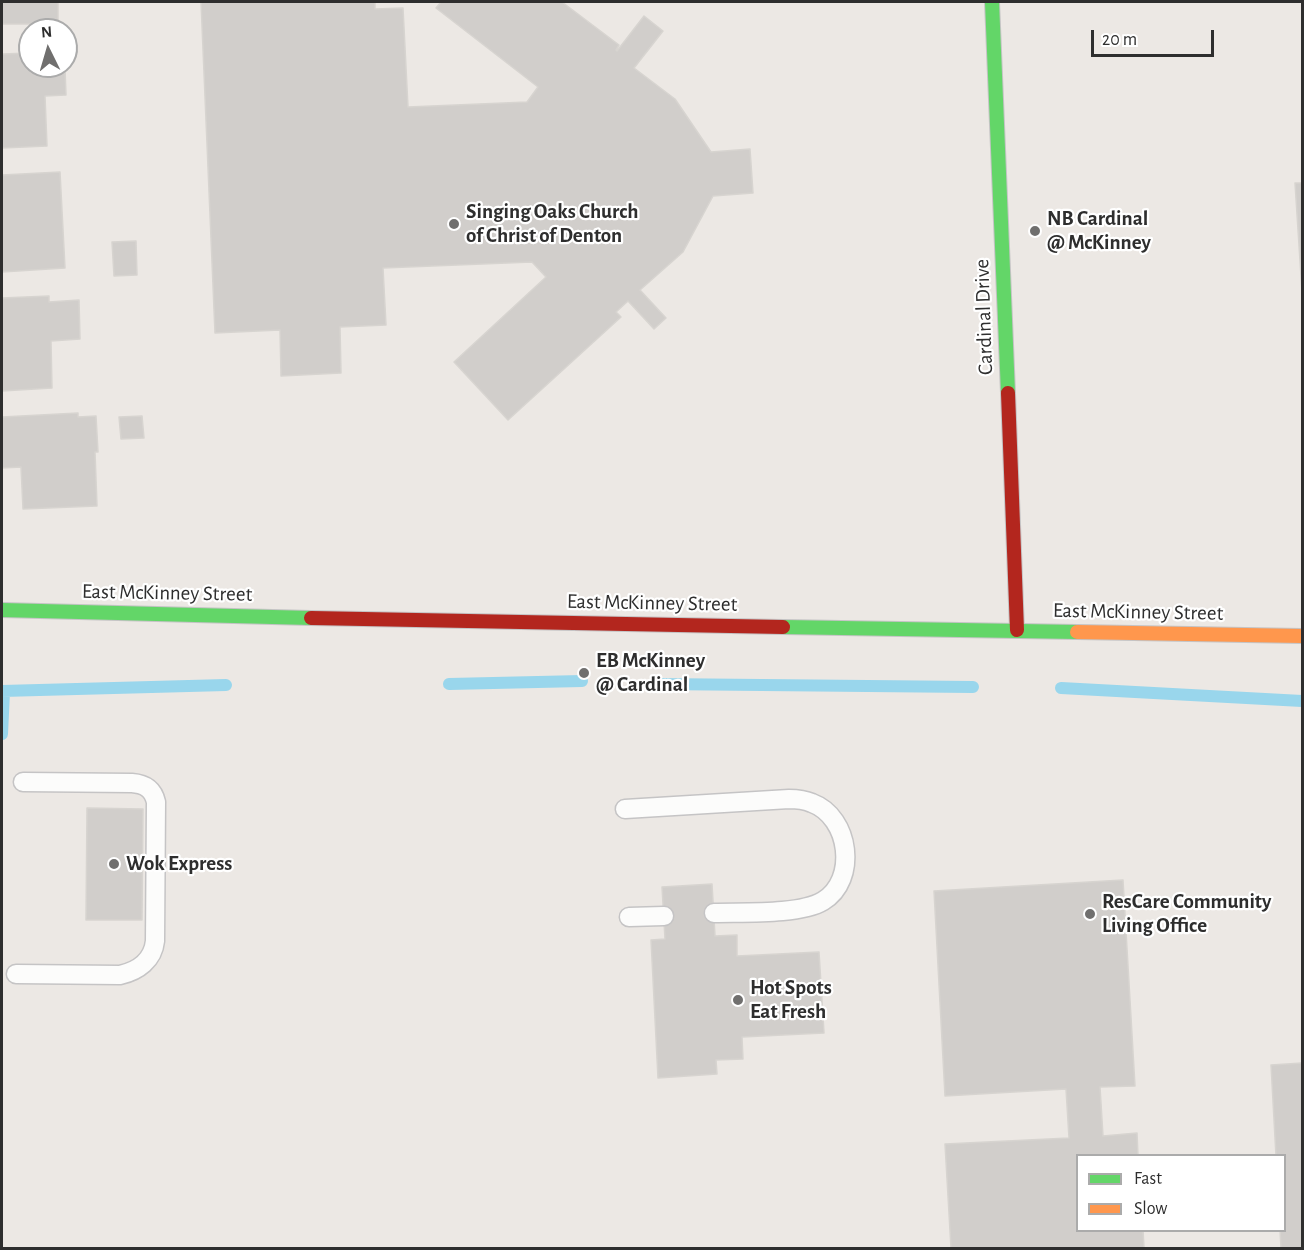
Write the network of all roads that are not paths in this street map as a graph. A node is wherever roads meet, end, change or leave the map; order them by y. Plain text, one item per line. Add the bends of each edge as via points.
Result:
1 (992, 2) edge
2 (2, 610) edge
3 (1017, 630) junction
4 (1302, 636) edge
5 (23, 782) dead end
6 (624, 809) dead end
7 (714, 913) dead end
8 (664, 916) dead end
9 (629, 917) dead end
10 (16, 974) dead end

1 - 3 main road, Cardinal Drive
2 - 3 main road, East McKinney Street
3 - 4 main road, East McKinney Street
5 - 10 lane via 139,784 153,793 155,941 150,956 129,973
6 - 7 lane via 789,799 813,803 830,816 841,834 844,852 843,875 832,895 803,909
8 - 9 lane

